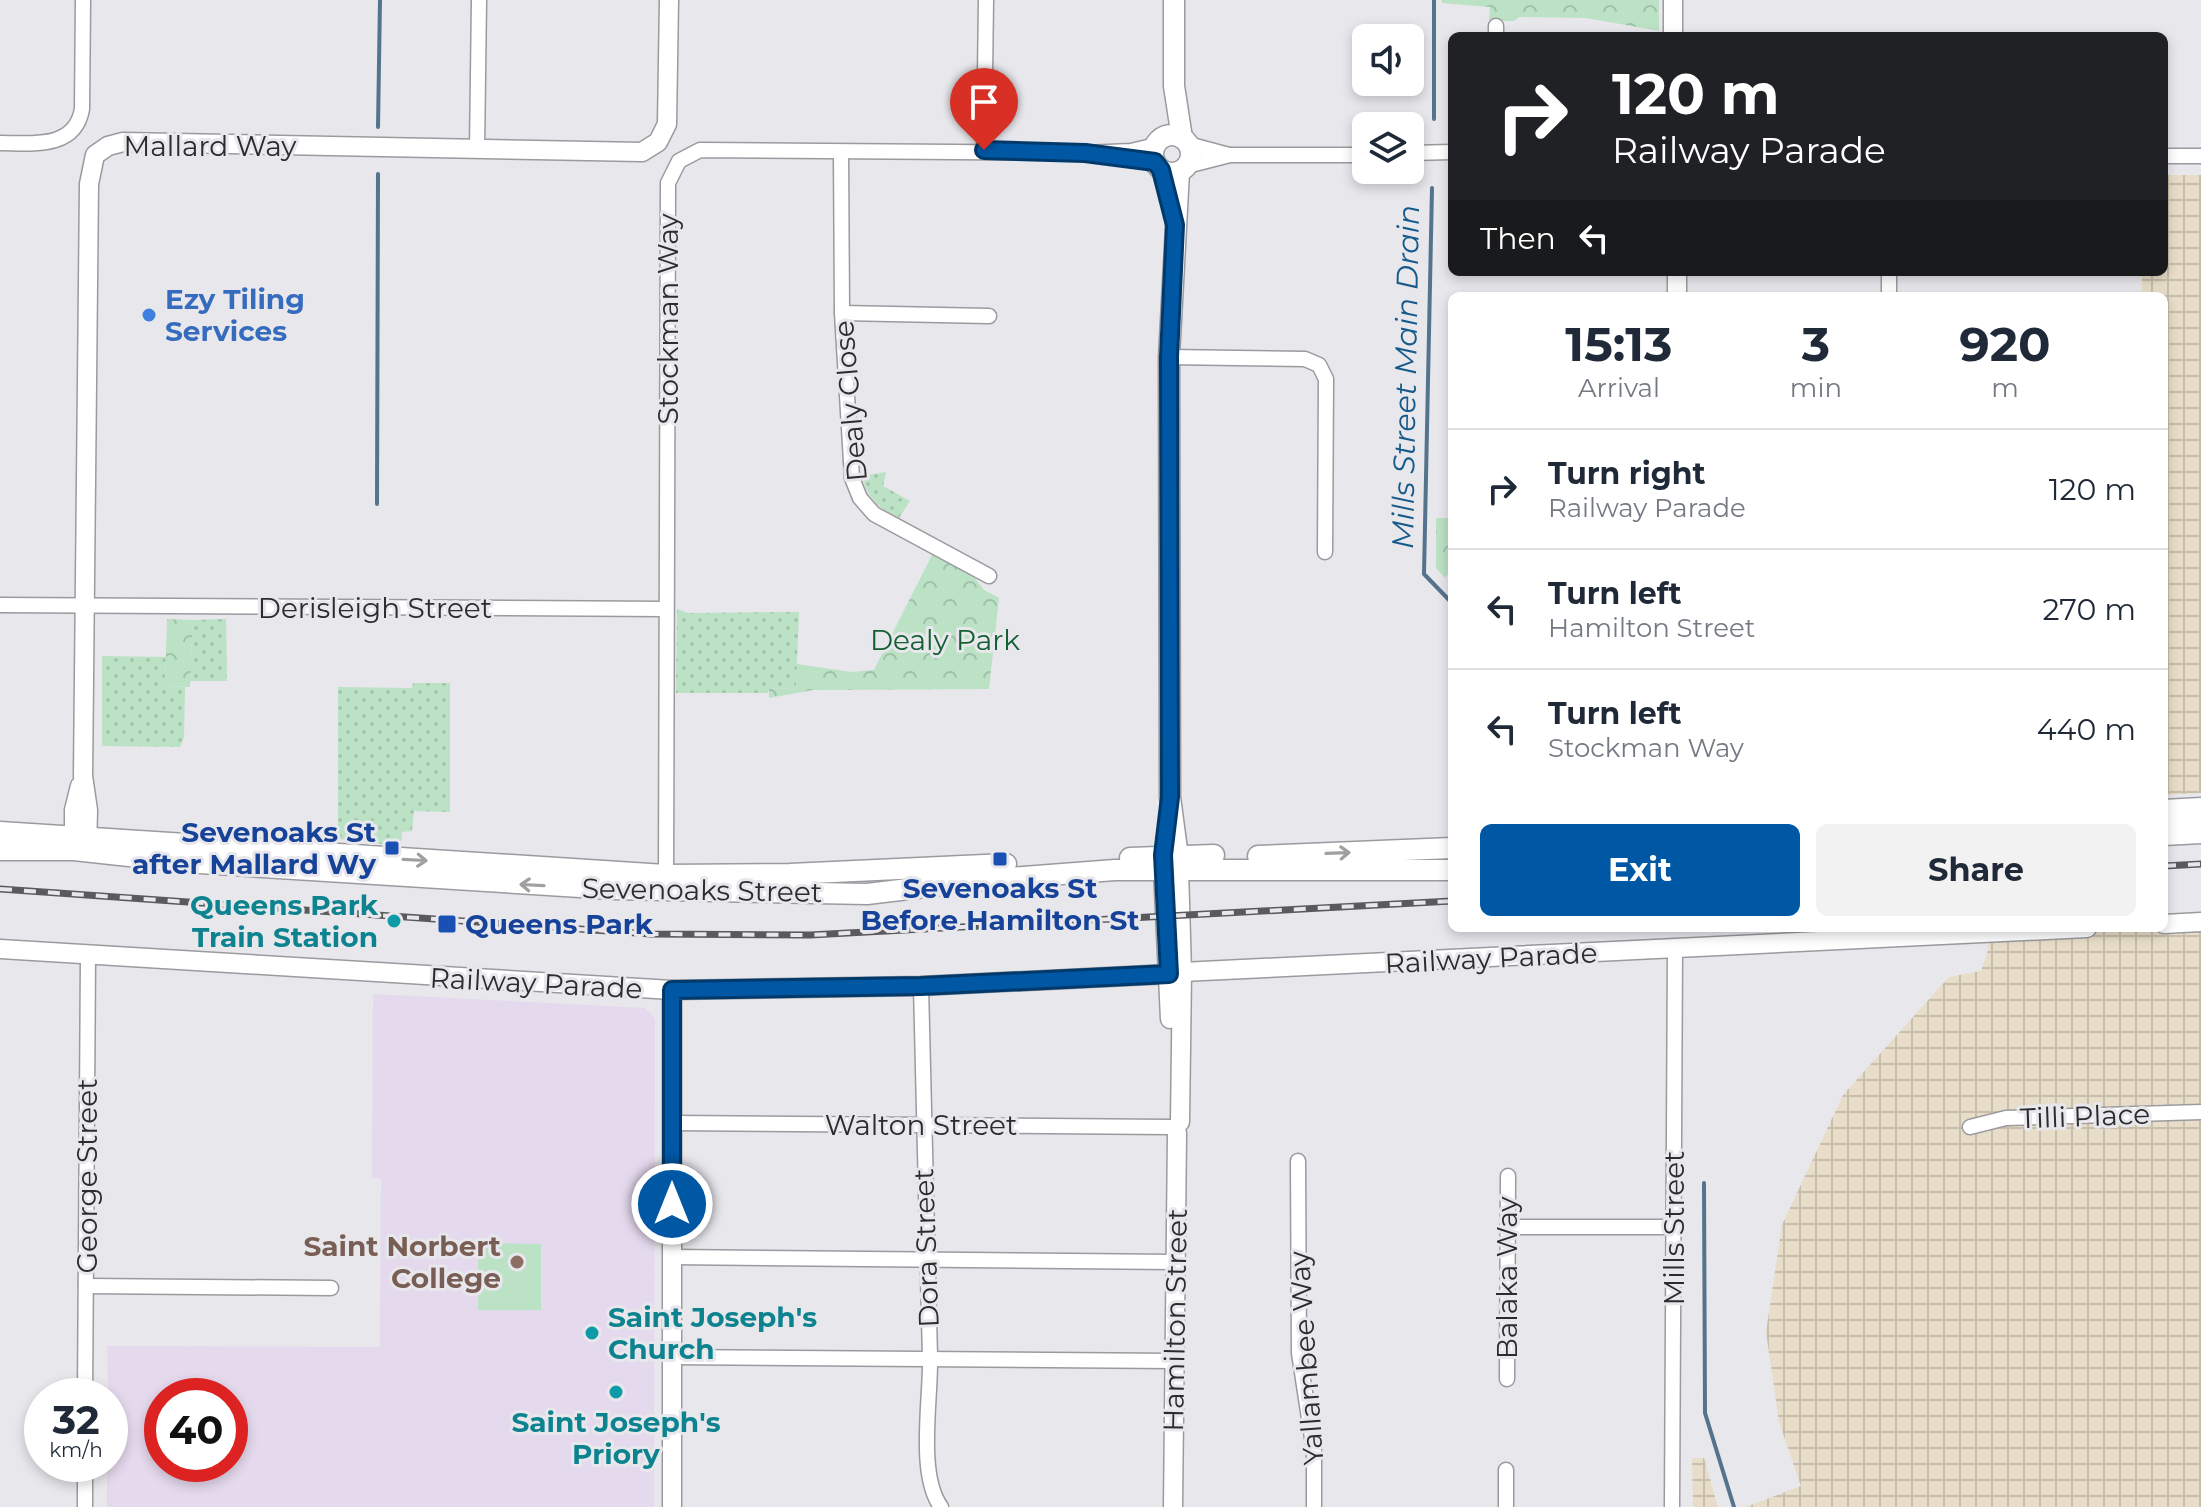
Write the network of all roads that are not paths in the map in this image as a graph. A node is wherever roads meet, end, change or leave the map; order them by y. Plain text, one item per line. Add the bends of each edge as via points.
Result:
1 (83, 0) edge
2 (479, 0) edge
3 (669, 0) edge
4 (986, 0) edge
5 (1174, 0) edge
6 (1673, 0) edge
7 (1682, 0) edge
8 (1673, 32) edge
9 (1682, 32) edge
10 (0, 143) edge
11 (477, 150) junction
12 (984, 150) junction
13 (841, 152) junction
14 (1448, 152) edge
15 (1424, 153) edge
16 (1171, 154) junction
17 (1230, 155) junction
18 (1352, 155) edge
19 (2168, 156) edge
20 (2201, 156) edge
21 (842, 313) junction
22 (989, 316) dead end
23 (1169, 357) junction
24 (1325, 552) dead end
25 (989, 576) dead end
26 (0, 605) edge
27 (85, 605) junction
28 (666, 609) junction
29 (2194, 809) edge
30 (2168, 810) edge
31 (2168, 825) edge
32 (0, 832) edge
33 (2201, 832) edge
34 (2168, 835) edge
35 (80, 843) junction
36 (1448, 848) edge
37 (0, 850) edge
38 (1171, 862) junction
39 (1448, 870) edge
40 (666, 882) junction
41 (2201, 922) edge
42 (2168, 924) edge
43 (2009, 932) edge
44 (0, 949) edge
45 (1675, 949) junction
46 (88, 956) junction
47 (1176, 973) junction
48 (921, 986) junction
49 (672, 990) junction
50 (2201, 1112) edge
51 (672, 1123) junction
52 (922, 1125) junction
53 (1175, 1126) junction
54 (1970, 1127) dead end
55 (1298, 1161) dead end
56 (1508, 1176) dead end
57 (1507, 1227) junction
58 (1674, 1227) junction
59 (672, 1257) junction
60 (925, 1258) junction
61 (1175, 1262) junction
62 (86, 1286) junction
63 (331, 1288) dead end
64 (670, 1357) junction
65 (930, 1358) junction
66 (1174, 1361) junction
67 (85, 1378) edge
68 (1507, 1379) dead end
69 (1506, 1470) dead end
70 (85, 1482) edge
71 (85, 1507) edge
72 (672, 1507) edge
73 (941, 1507) edge
74 (1173, 1507) edge
75 (1314, 1507) edge
76 (1506, 1507) edge
77 (1672, 1507) edge

1 - 10 street via 78,124 55,142
2 - 11 street
3 - 11 street, Mallard Way via 667,124 658,142 642,152
4 - 12 street
5 - 16 main road, Hamilton Street
6 - 8 street
7 - 9 street
11 - 27 street, Mallard Way via 123,142 95,155 89,184
12 - 13 street, Stockman Way
12 - 16 street, Stockman Way
13 - 21 street, Dealy Close
13 - 28 street, Stockman Way via 700,150 679,161 668,183
14 - 15 street
16 - 17 street
16 - 17 street
16 - 23 main road, Hamilton Street via 1175,225
17 - 18 street
19 - 20 street
21 - 22 street
21 - 25 street, Dealy Close via 852,478 860,498 874,514
23 - 24 street via 1305,359 1319,365 1326,379
23 - 38 main road, Hamilton Street
26 - 27 street, Derisleigh Street
27 - 28 street, Derisleigh Street
27 - 35 street, Mallard Way via 83,776 74,810
28 - 40 street, Stockman Way
29 - 30 main road
29 - 31 street
29 - 33 street via 2189,820
32 - 35 main road, Sevenoaks Street
33 - 34 main road
35 - 37 main road, Sevenoaks Street
35 - 40 main road, Sevenoaks Street via 184,862 582,888
38 -> 36 main road, Sevenoaks Street
38 - 39 main road, Sevenoaks Street via 1349,873
38 - 40 main road, Sevenoaks Street via 889,893
38 - 47 street, Hamilton Street
41 - 42 street
43 - 45 street, Railway Parade
44 - 46 street, Railway Parade
45 - 47 street, Railway Parade
45 - 58 street, Mills Street
46 - 49 street, Railway Parade
46 - 62 street, George Street
47 - 48 street, Railway Parade
47 - 53 street, Hamilton Street
48 - 49 street, Railway Parade
48 - 52 street, Dora Street
49 - 51 street
50 - 54 street, Tilli Place via 2006,1118
51 - 52 street, Walton Street
51 - 59 street
52 - 53 street, Walton Street
52 - 60 street, Dora Street
53 - 61 street, Hamilton Street
55 - 75 street, Yallambee Way via 1299,1353 1314,1451
56 - 57 street, Balaka Way
57 - 58 street
57 - 68 street, Balaka Way
58 - 77 street, Mills Street
59 - 60 street
59 - 64 street
60 - 61 street
60 - 65 street, Dora Street
61 - 66 street, Hamilton Street
62 - 63 street
62 - 67 street, George Street
64 - 65 street
64 - 72 street
65 - 66 street
65 - 73 street, Dora Street via 928,1479
66 - 74 street, Hamilton Street
69 - 76 street
70 - 71 street

